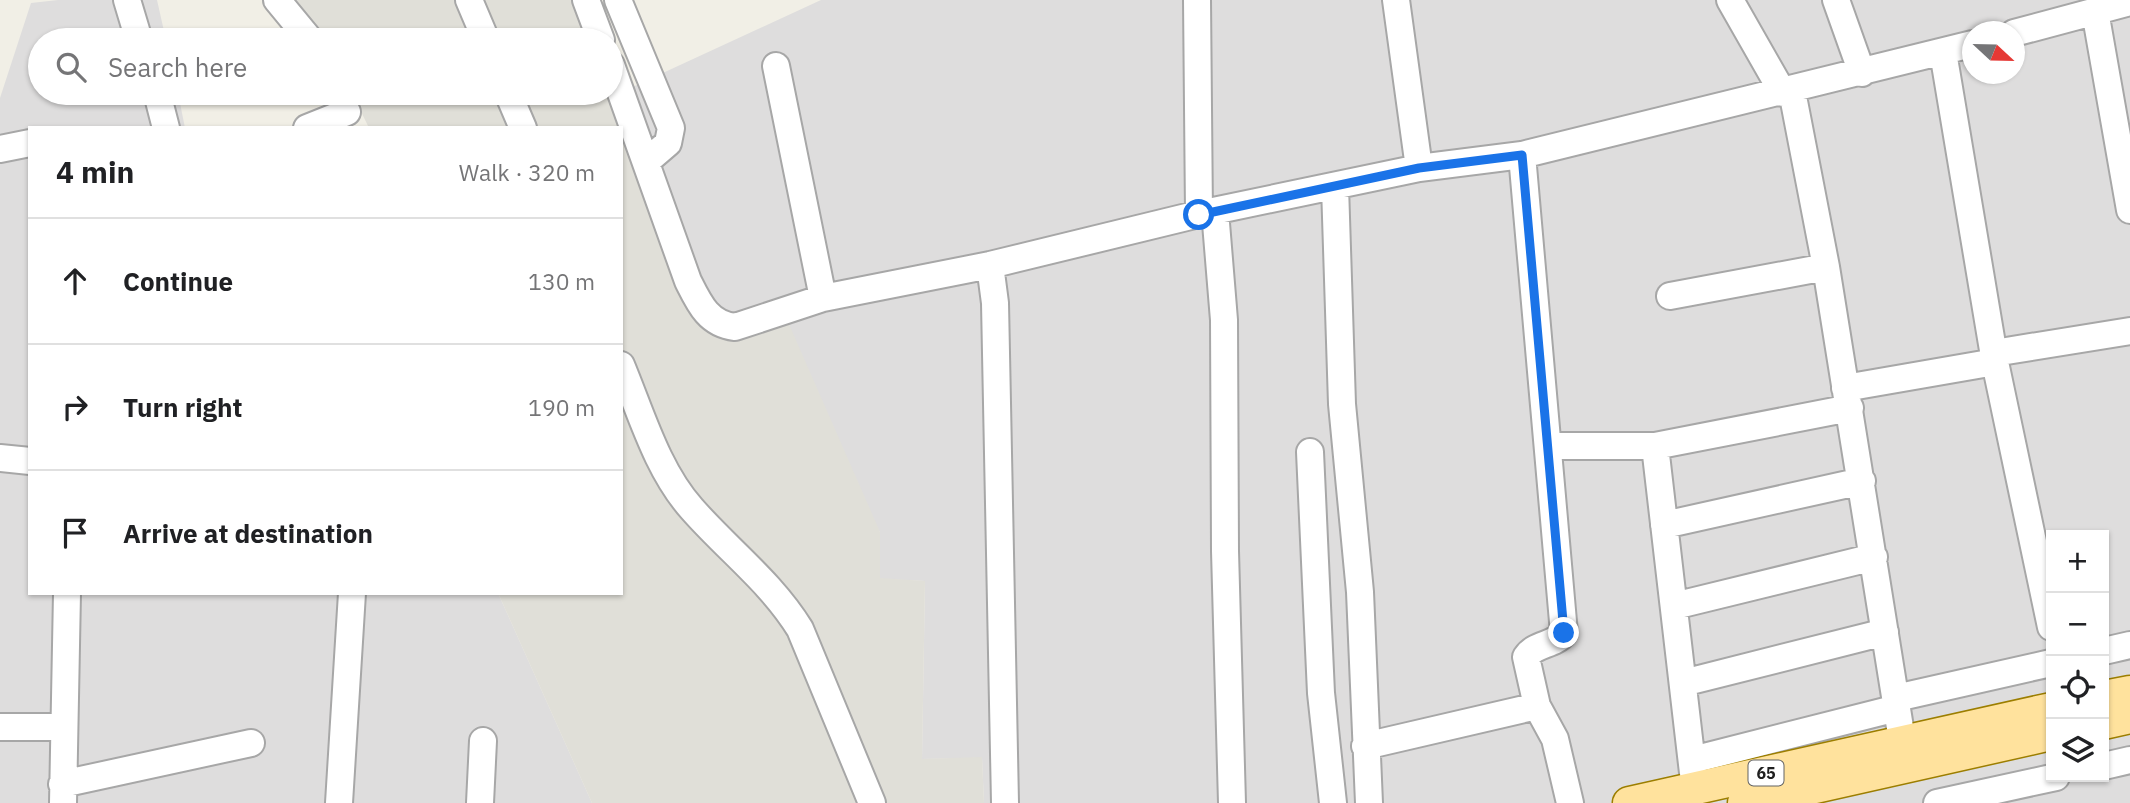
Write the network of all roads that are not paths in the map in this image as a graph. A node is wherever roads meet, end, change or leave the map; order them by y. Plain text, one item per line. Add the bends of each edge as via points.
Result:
1 (127, 0) edge
2 (277, 0) edge
3 (469, 0) edge
4 (586, 0) edge
5 (618, 0) edge
6 (1197, 0) edge
7 (1396, 0) edge
8 (1730, 0) edge
9 (1836, 0) edge
10 (2130, 2) edge
11 (2095, 11) junction
12 (135, 28) edge
13 (300, 28) edge
14 (481, 28) edge
15 (596, 28) edge
16 (2025, 30) edge
17 (1962, 47) edge
18 (1943, 52) junction
19 (776, 66) dead end
20 (1862, 73) junction
21 (2119, 81) edge
22 (1788, 92) junction
23 (623, 97) edge
24 (160, 105) edge
25 (513, 105) edge
26 (346, 111) edge
27 (165, 126) edge
28 (312, 126) edge
29 (522, 126) edge
30 (28, 143) edge
31 (0, 149) edge
32 (1522, 155) junction
33 (647, 161) junction
34 (2126, 165) edge
35 (1419, 168) junction
36 (1335, 186) junction
37 (2130, 210) edge
38 (1207, 213) junction
39 (990, 265) junction
40 (1826, 267) junction
41 (1670, 296) dead end
42 (823, 298) junction
43 (2130, 331) edge
44 (1995, 358) junction
45 (623, 370) edge
46 (1847, 398) junction
47 (1548, 446) junction
48 (1655, 446) junction
49 (1310, 453) dead end
50 (0, 458) edge
51 (28, 461) edge
52 (1862, 481) junction
53 (1664, 525) junction
54 (1874, 557) junction
55 (67, 595) edge
56 (352, 595) edge
57 (2046, 603) edge
58 (1674, 606) junction
59 (1885, 632) junction
60 (2130, 645) edge
61 (2109, 650) edge
62 (2046, 664) edge
63 (1683, 682) junction
64 (2130, 692) edge
65 (2109, 696) edge
66 (1896, 703) junction
67 (1538, 706) junction
68 (2046, 710) edge
69 (2130, 717) edge
70 (2109, 722) edge
71 (1975, 725) junction
72 (0, 727) edge
73 (64, 727) junction
74 (2046, 735) edge
75 (1902, 740) junction
76 (483, 741) dead end
77 (251, 743) dead end
78 (1365, 747) junction
79 (1928, 761) junction
80 (2130, 761) edge
81 (2109, 765) edge
82 (1694, 775) junction
83 (2046, 779) edge
84 (63, 794) edge
85 (1788, 796) edge
86 (339, 803) edge
87 (481, 803) edge
88 (872, 803) edge
89 (1005, 803) edge
90 (1232, 803) edge
91 (1333, 803) edge
92 (1369, 803) edge
93 (1570, 803) edge
94 (1629, 803) edge
95 (1744, 803) edge
96 (1937, 803) edge

1 - 12 street
2 - 13 street
3 - 14 street
4 - 15 street
5 - 33 street via 671,128 668,144
6 - 38 street
7 - 35 street
8 - 22 street
9 - 20 street
10 - 11 street
11 - 16 street
11 - 21 street
17 - 18 street
18 - 20 street
18 - 44 street
19 - 42 street
20 - 22 street
21 - 34 street
22 - 32 street
22 - 40 street
23 - 33 street
24 - 27 street
25 - 29 street
26 - 28 street
30 - 31 street
32 - 35 street
32 - 47 street
33 - 42 street via 688,282 713,320 735,327
34 - 37 street
35 - 36 street
36 - 38 street
36 - 78 street via 1342,404 1360,592
38 - 39 street
38 - 90 street via 1224,320
39 - 42 street
39 - 89 street via 995,303
40 - 41 street
40 - 46 street
43 - 44 street
44 - 46 street
44 - 57 street
45 - 88 street via 675,485 800,629
46 - 48 street
46 - 52 street
47 - 48 street
47 - 67 street via 1564,633 1558,641 1530,650 1526,657
48 - 53 street
49 - 91 street via 1321,693
50 - 51 street
52 - 53 street
52 - 54 street
53 - 58 street
54 - 58 street
54 - 59 street
55 - 73 street
56 - 86 street
58 - 63 street
59 - 63 street
59 - 66 street
60 - 61 street
62 - 66 street
63 - 82 street
64 - 65 main road
66 - 75 street
66 - 82 street
67 - 78 street
67 - 93 street via 1555,739
68 - 71 main road, 65
69 - 70 main road
71 - 75 main road, 65
71 - 79 street via 1939,742
72 - 73 street
73 - 84 street
74 - 79 main road, 65
75 - 82 main road, 65
75 - 85 street via 1900,754 1890,763 1794,782
76 - 87 street
77 - 84 street
78 - 92 street
79 - 85 main road, 65
79 - 96 street
80 - 81 street
82 - 94 main road, 65
83 - 96 street
85 - 95 main road, 65

